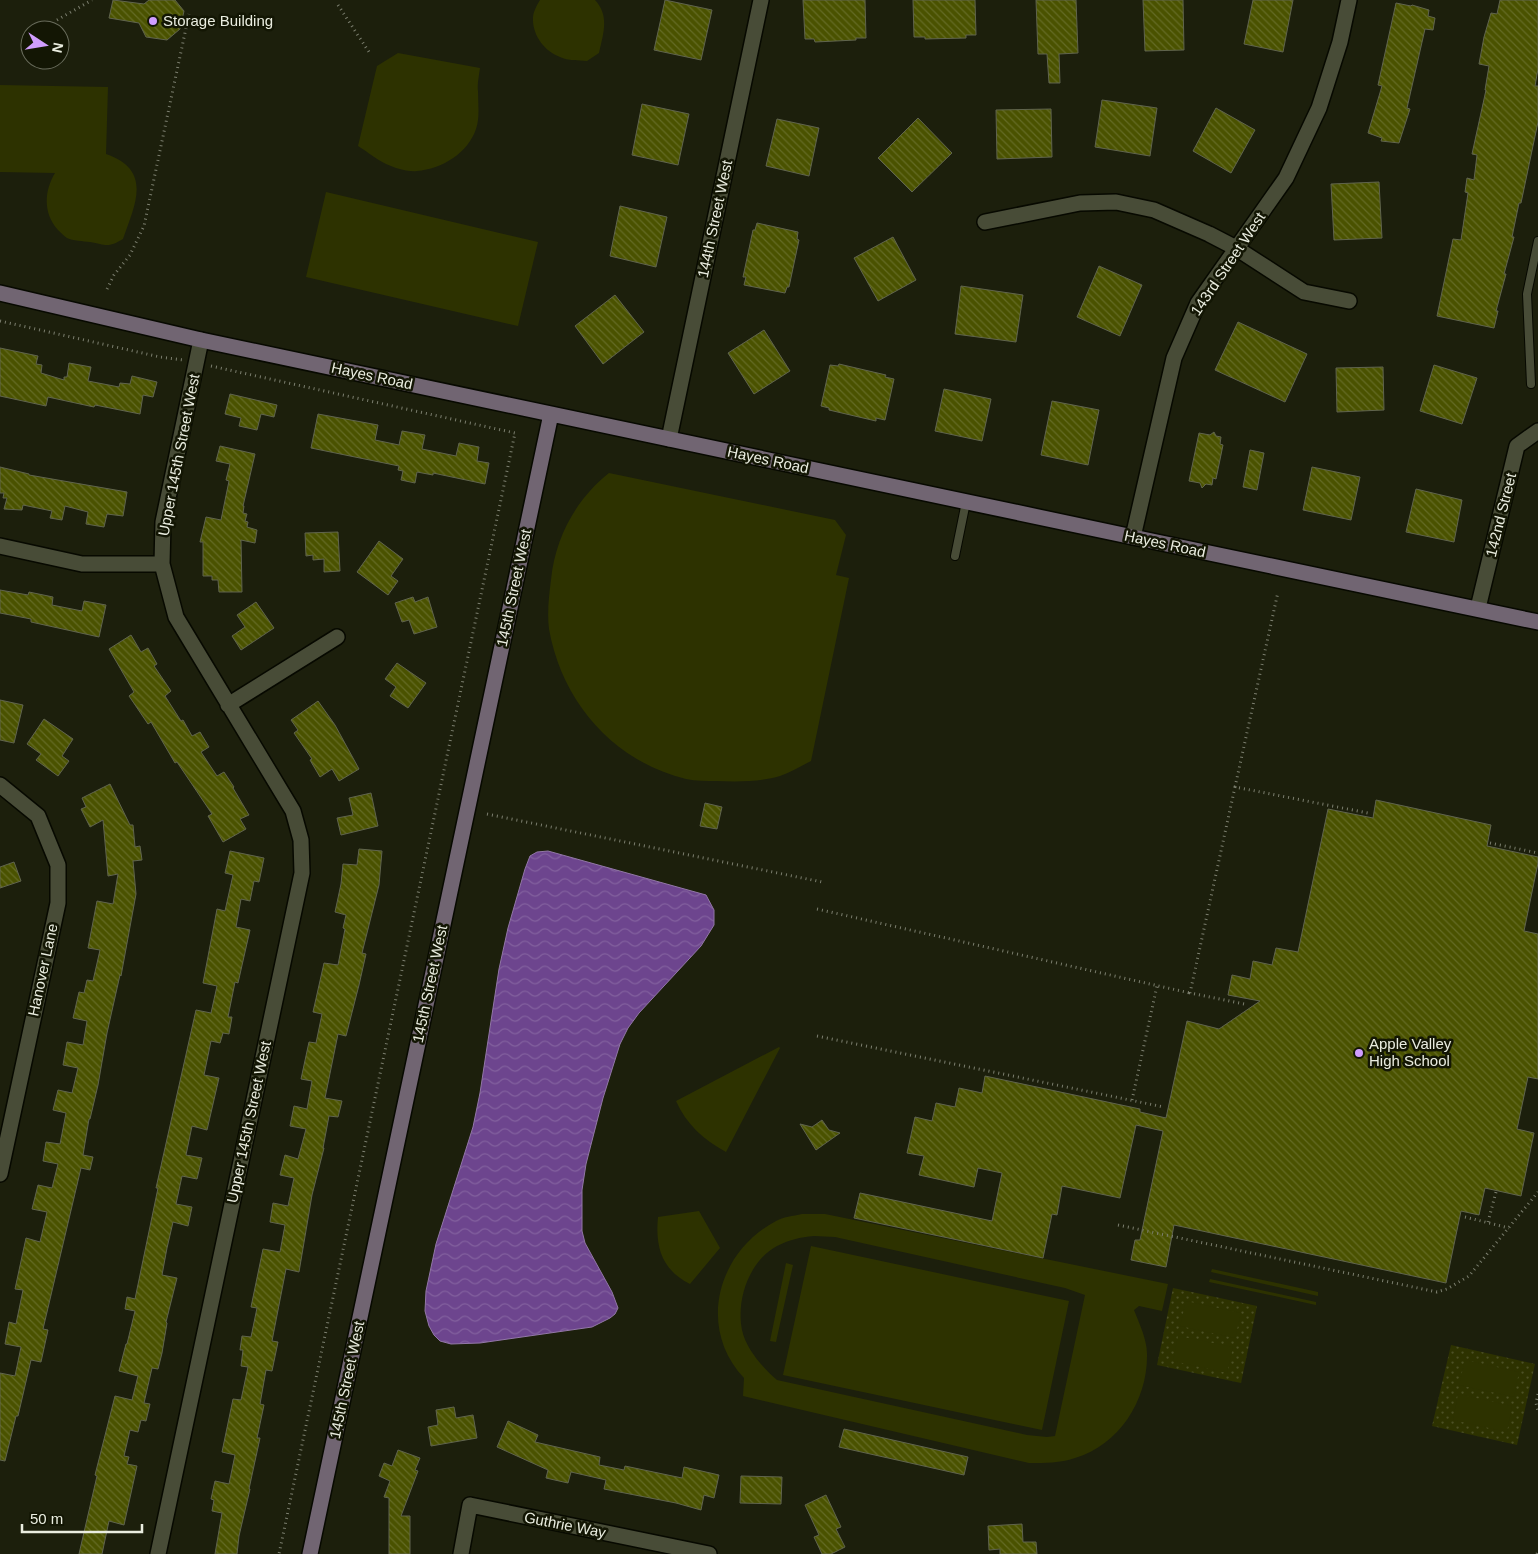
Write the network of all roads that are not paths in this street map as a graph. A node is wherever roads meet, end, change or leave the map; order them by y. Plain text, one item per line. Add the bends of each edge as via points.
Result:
1 (761, 0) edge
2 (1349, 0) edge
3 (985, 222) dead end
4 (1538, 241) edge
5 (1236, 248) junction
6 (0, 293) edge
7 (1349, 300) dead end
8 (201, 340) junction
9 (1531, 384) dead end
10 (551, 414) junction
11 (1538, 432) edge
12 (669, 439) junction
13 (966, 502) junction
14 (1133, 537) junction
15 (0, 546) edge
16 (955, 556) dead end
17 (162, 564) junction
18 (1478, 608) junction
19 (1538, 622) edge
20 (336, 637) dead end
21 (228, 705) junction
22 (0, 785) edge
23 (0, 1174) edge
24 (158, 1554) edge
25 (310, 1554) edge
26 (461, 1554) edge
27 (710, 1554) edge

1 - 12 street, 144th Street West
2 - 5 street, 143rd Street West via 1340,42 1319,108 1286,178
3 - 5 street via 1080,203 1116,202 1154,210
4 - 9 lane via 1527,294
5 - 7 street via 1304,292
5 - 14 street, 143rd Street West via 1198,303 1174,358
6 - 8 street, Hayes Road
8 - 10 street, Hayes Road
8 - 17 street, Upper 145th Street West via 163,522
10 - 12 street, Hayes Road
10 - 25 street, 145th Street West
11 - 18 street, 142nd Street via 1518,446
12 - 13 street, Hayes Road
13 - 14 street, Hayes Road
13 - 16 lane
14 - 18 street, Hayes Road
15 - 17 street via 82,564
17 - 21 street, Upper 145th Street West via 176,618
18 - 19 street, Hayes Road
20 - 21 street
21 - 24 street, Upper 145th Street West via 293,811 301,840 302,873
22 - 23 street, Hanover Lane via 38,816 58,865 58,903
26 - 27 street, Guthrie Way via 470,1505

